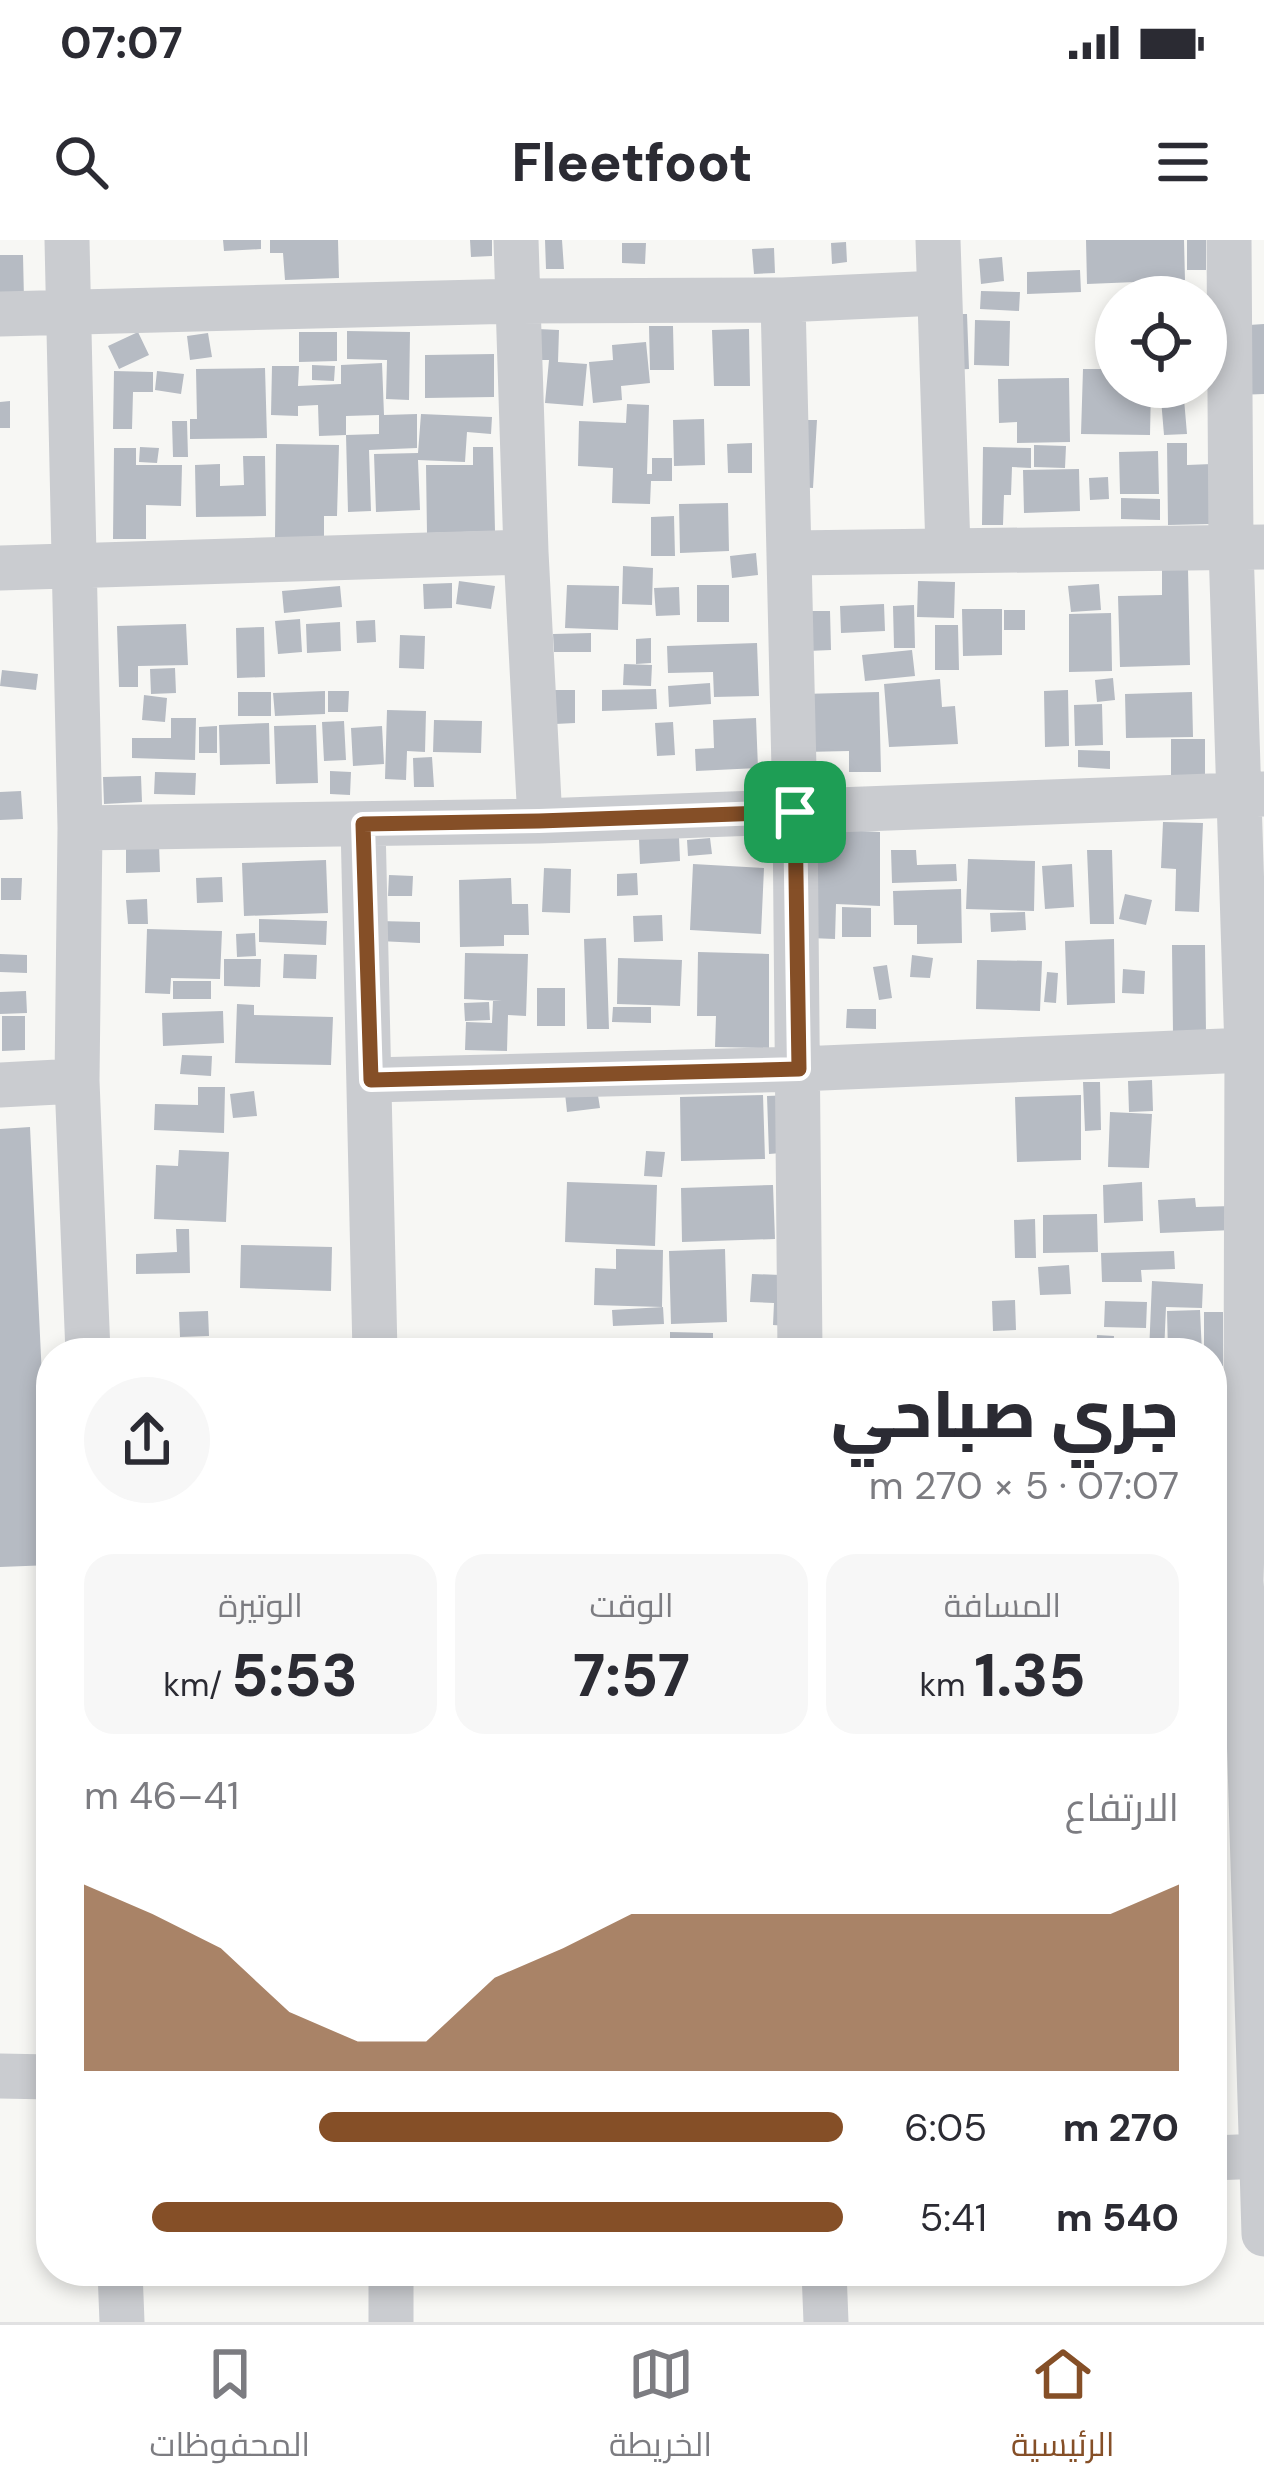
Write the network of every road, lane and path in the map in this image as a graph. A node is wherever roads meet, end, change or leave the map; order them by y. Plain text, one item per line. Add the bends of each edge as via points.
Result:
1 (67, 240) edge
2 (516, 240) edge
3 (938, 240) edge
4 (1229, 240) edge
5 (939, 293) junction
6 (783, 300) junction
7 (517, 302) junction
8 (68, 312) junction
9 (0, 314) edge
10 (1247, 547) edge
11 (948, 550) junction
12 (526, 552) junction
13 (790, 553) junction
14 (76, 565) junction
15 (0, 568) edge
16 (1251, 794) edge
17 (795, 812) junction
18 (539, 821) junction
19 (363, 824) junction
20 (80, 828) junction
21 (1247, 1050) junction
22 (799, 1069) junction
23 (371, 1080) junction
24 (77, 1081) junction
25 (0, 1085) edge
26 (87, 1338) edge
27 (375, 1338) edge
28 (800, 1338) edge
29 (1240, 1404) edge
30 (1241, 1663) edge
31 (0, 2077) edge
32 (36, 2077) edge
33 (1263, 2156) edge
34 (1227, 2157) edge
35 (1264, 2234) edge
36 (121, 2286) edge
37 (391, 2286) edge
38 (825, 2286) edge
39 (122, 2322) edge
40 (391, 2322) edge
41 (826, 2322) edge

1 - 8 street
2 - 7 street
3 - 5 street
4 - 10 street
5 - 6 street
5 - 11 street
6 - 7 street
6 - 13 street
7 - 8 street
7 - 12 street
8 - 9 street
8 - 14 street
10 - 11 street
10 - 16 street
11 - 13 street
12 - 14 street
12 - 18 street
13 - 17 street
14 - 15 street
14 - 20 street
16 - 17 street
16 - 21 street
17 - 18 street
17 - 22 street
18 - 19 street
19 - 20 street
19 - 23 street
20 - 24 street
21 - 22 street
21 - 29 street
22 - 23 street
22 - 28 street
23 - 27 street
24 - 25 street
24 - 26 street
29 - 30 street
30 - 33 street
31 - 32 street
33 - 34 street
33 - 35 street
36 - 39 street
37 - 40 street
38 - 41 street

